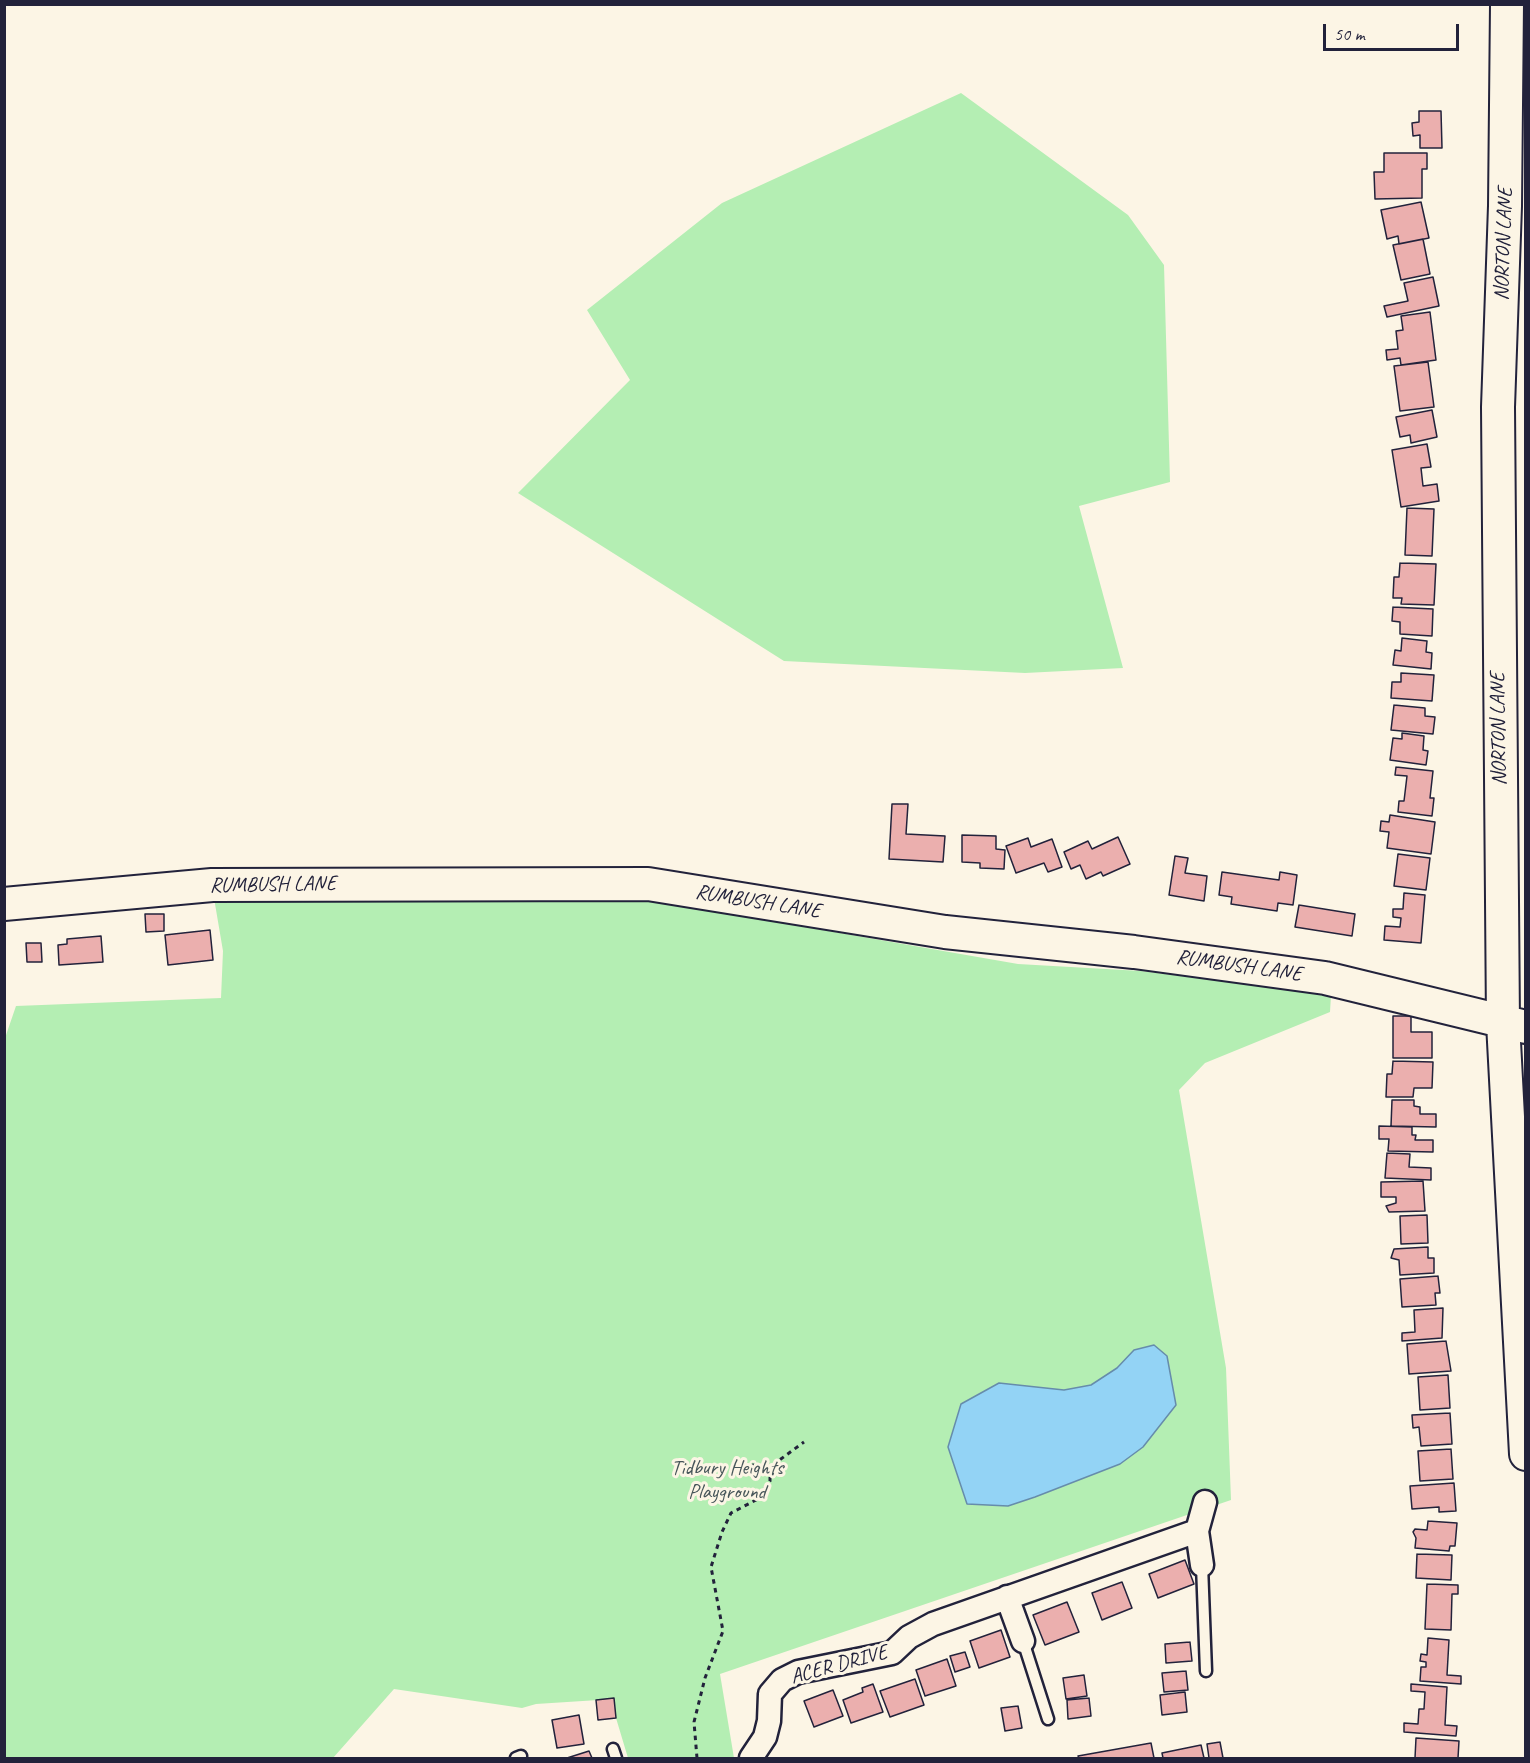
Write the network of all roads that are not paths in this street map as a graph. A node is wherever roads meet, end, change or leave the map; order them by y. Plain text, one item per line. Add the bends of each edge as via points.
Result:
1 (1507, 4) edge
2 (4, 904) edge
3 (1514, 1025) edge
4 (1526, 1454) edge
5 (1205, 1502) dead end
6 (1197, 1531) junction
7 (1202, 1565) joint
8 (1007, 1597) junction
9 (1023, 1641) joint
10 (1206, 1671) dead end
11 (1048, 1719) dead end
12 (752, 1758) edge

1 - 3 street, NORTON LANE via 1498,407
2 - 3 street, RUMBUSH LANE via 212,885 648,885 945,932 1325,978
3 - 4 street, NORTON LANE
5 - 6 street
6 - 7 street
6 - 8 street, ACER DRIVE
7 - 10 lane
8 - 9 street
8 - 12 street, ACER DRIVE via 933,1624 909,1637 892,1653 798,1672 782,1680 770,1695 770,1721
9 - 11 lane

